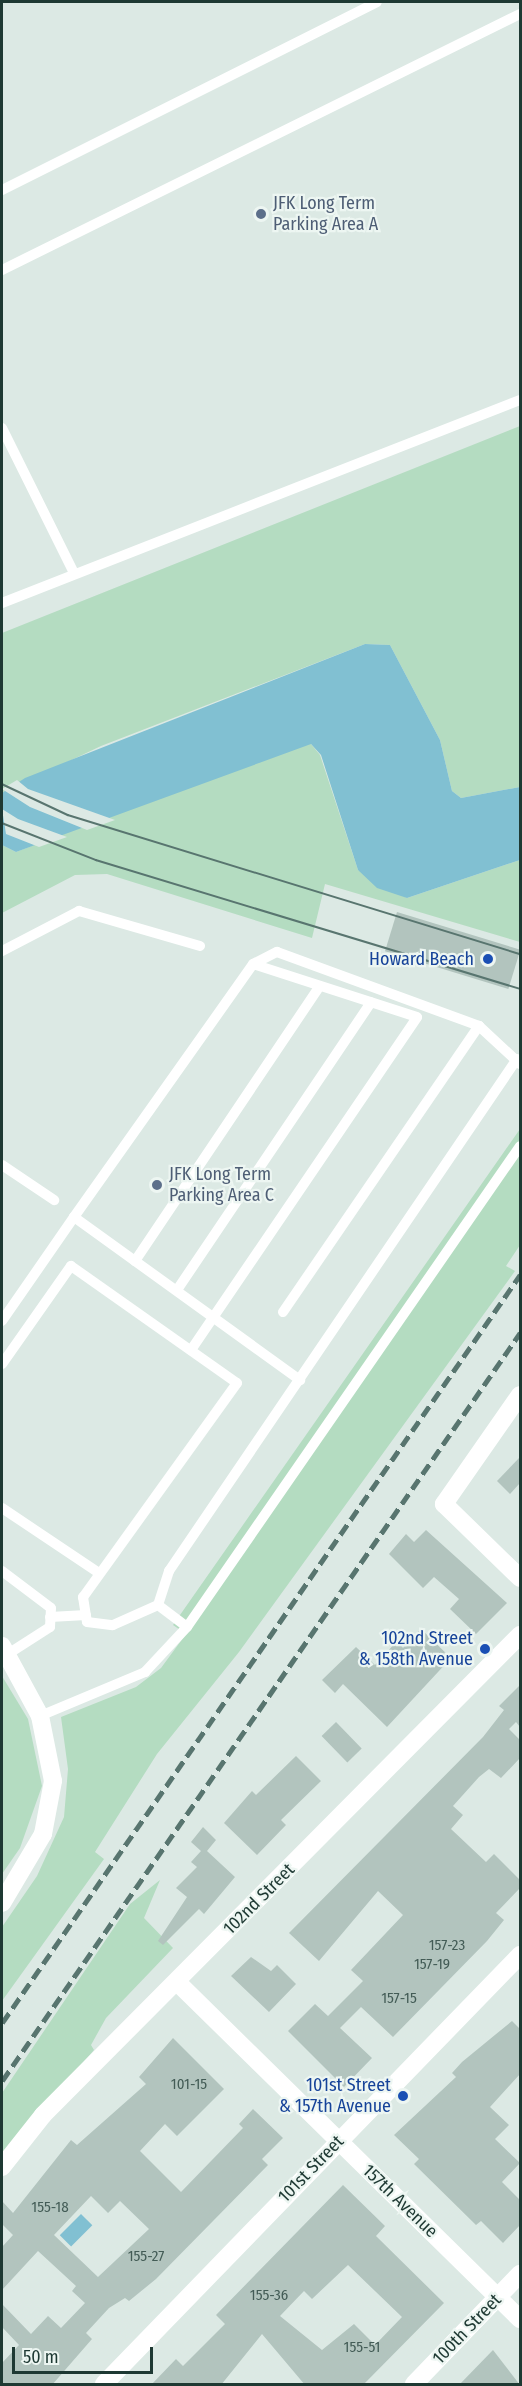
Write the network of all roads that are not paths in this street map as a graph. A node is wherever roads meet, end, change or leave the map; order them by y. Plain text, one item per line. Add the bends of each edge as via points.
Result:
1 (377, 2) edge
2 (520, 14) edge
3 (2, 190) edge
4 (2, 270) edge
5 (520, 400) edge
6 (2, 428) edge
7 (74, 573) junction
8 (2, 603) edge
9 (200, 946) dead end
10 (2, 951) edge
11 (253, 964) junction
12 (320, 986) junction
13 (371, 1002) junction
14 (479, 1026) junction
15 (519, 1062) edge
16 (520, 1146) edge
17 (2, 1165) edge
18 (54, 1200) dead end
19 (74, 1217) junction
20 (135, 1261) junction
21 (177, 1290) junction
22 (283, 1312) dead end
23 (213, 1317) junction
24 (2, 1321) edge
25 (191, 1350) junction
26 (2, 1364) edge
27 (300, 1380) junction
28 (520, 1395) edge
29 (2, 1508) edge
30 (2, 1571) edge
31 (99, 1573) junction
32 (520, 1578) edge
33 (158, 1605) junction
34 (86, 1615) junction
35 (50, 1617) junction
36 (187, 1627) junction
37 (520, 1635) edge
38 (5, 1650) edge
39 (40, 1716) junction
40 (2, 1903) edge
41 (520, 1955) edge
42 (177, 1982) junction
43 (339, 2141) junction
44 (2, 2167) edge
45 (520, 2274) edge
46 (498, 2296) junction
47 (520, 2319) edge
48 (104, 2385) edge
49 (414, 2385) edge

1 - 3 lane
2 - 4 lane
5 - 7 lane
6 - 7 lane
7 - 8 lane
9 - 10 lane via 79,911
11 - 12 lane
11 - 14 lane via 277,952 301,958
11 - 19 lane
12 - 13 lane
12 - 20 lane
13 - 21 lane
13 - 23 lane via 417,1017
14 - 15 lane
14 - 22 lane
15 - 27 lane
16 - 36 lane
17 - 18 lane
19 - 20 lane
19 - 24 lane
20 - 21 lane
21 - 23 lane
23 - 25 lane
23 - 27 lane
25 - 26 lane via 70,1266
25 - 31 lane via 237,1383
27 - 33 lane via 169,1571
28 - 32 street via 444,1504
29 - 31 lane
30 - 35 lane via 51,1608
31 - 34 lane via 83,1597
33 - 34 lane via 113,1625 87,1622
33 - 36 lane
34 - 35 lane
35 - 38 lane via 50,1627
36 - 39 lane via 144,1672
37 - 42 street, 102nd Street
38 - 39 street
39 - 40 street via 52,1767 51,1809 36,1850
41 - 43 street, 101st Street
42 - 43 street, 157th Avenue
42 - 44 street, 102nd Street via 43,2115
43 - 46 street, 157th Avenue
43 - 48 street, 101st Street
45 - 46 street, 100th Street
46 - 47 street, 157th Avenue
46 - 49 street, 100th Street

